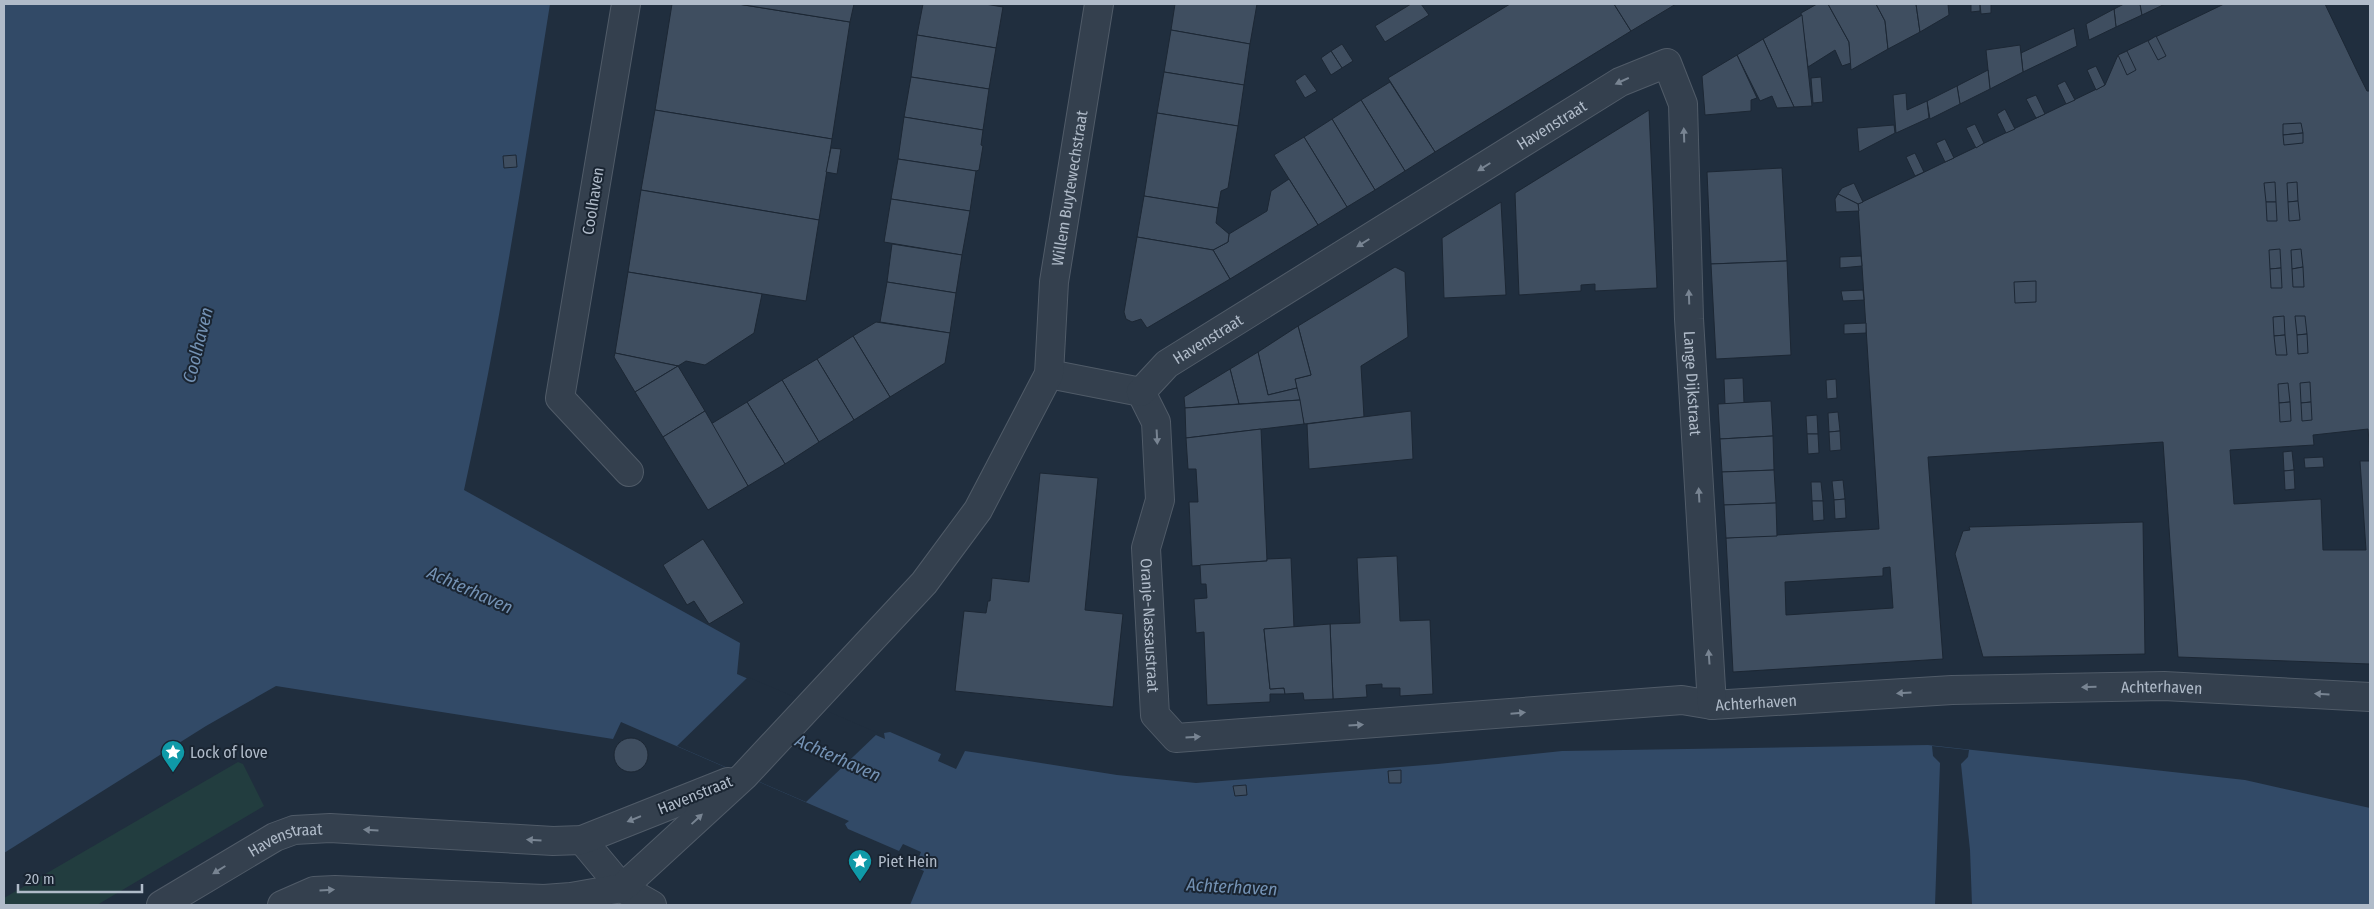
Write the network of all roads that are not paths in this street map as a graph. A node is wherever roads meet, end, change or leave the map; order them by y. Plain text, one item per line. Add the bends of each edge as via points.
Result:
1 (626, 4) edge
2 (1099, 4) edge
3 (1667, 63) joint
4 (1049, 374) junction
5 (1141, 392) junction
6 (629, 472) dead end
7 (2370, 697) edge
8 (1712, 705) junction
9 (1155, 715) joint
10 (744, 776) junction
11 (582, 840) junction
12 (622, 888) junction
13 (161, 905) edge
14 (282, 905) edge
15 (652, 905) edge

1 - 6 street, Coolhaven via 560,398
2 - 4 street, Willem Buytewechstraat via 1054,282
3 -> 5 street, Havenstraat via 1620,82 1167,364
8 -> 3 street, Lange Dijkstraat via 1689,319 1683,104
4 - 5 street
4 - 10 street via 978,510 924,583
5 -> 9 street, Oranje-Nassaustraat via 1156,422 1160,500 1146,548
7 -> 8 street, Achterhaven via 2154,686 1952,690
9 -> 8 street, Achterhaven via 1176,738 1682,700
10 -> 11 street, Havenstraat
12 -> 10 street, Havenstraat
11 - 12 street
11 -> 13 street, Havenstraat via 330,828 294,830 261,844
14 -> 12 street via 314,891 329,890 544,899
12 - 15 street

